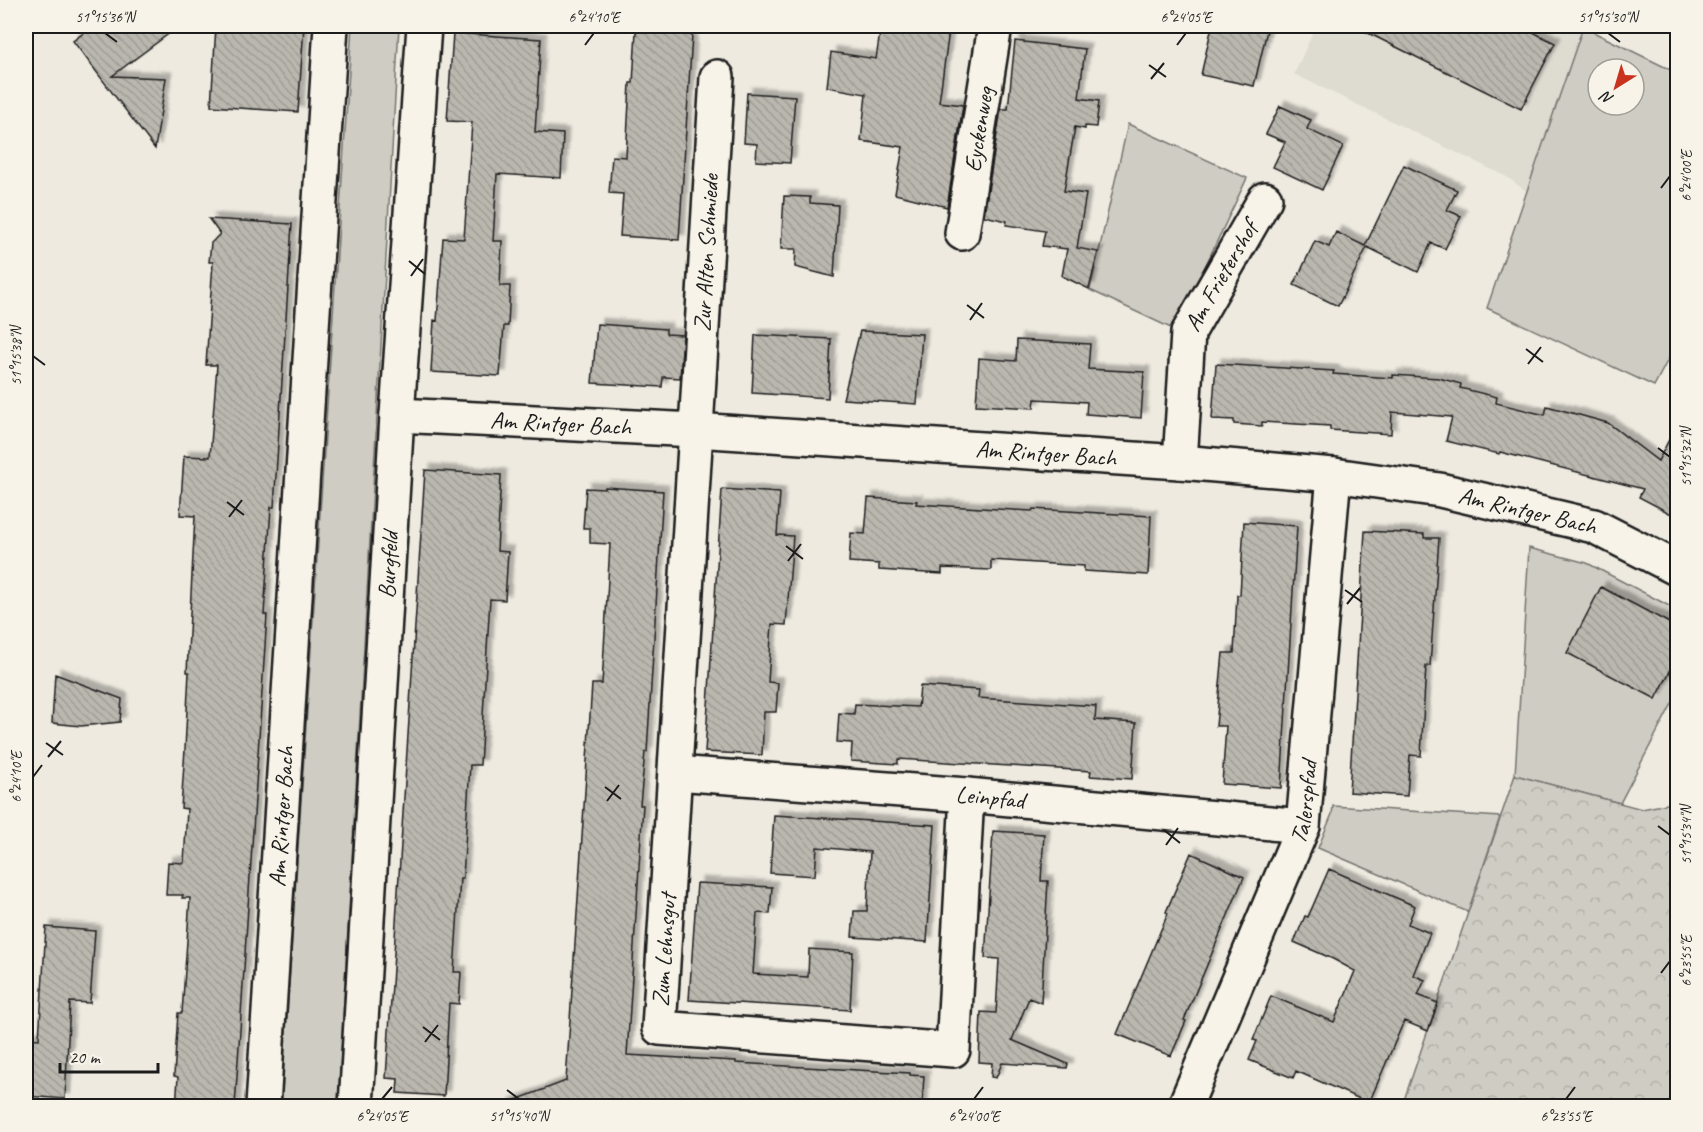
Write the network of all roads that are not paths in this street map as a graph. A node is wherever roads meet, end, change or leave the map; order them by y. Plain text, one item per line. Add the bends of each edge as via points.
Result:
1 (331, 26) edge
2 (424, 26) edge
3 (995, 26) edge
4 (717, 76) dead end
5 (1265, 199) dead end
6 (962, 233) dead end
7 (397, 415) junction
8 (695, 430) junction
9 (1180, 462) junction
10 (1334, 475) junction
11 (1677, 569) edge
12 (676, 773) junction
13 (967, 795) junction
14 (1303, 826) junction
15 (264, 1107) edge
16 (356, 1107) edge
17 (1185, 1107) edge

1 - 15 street, Am Rintger Bach
2 - 7 street, Burgfeld
3 - 6 street, Eyckenweg
4 - 8 street, Zur Alten Schmiede
5 - 9 street, Am Frietershof via 1188,333
7 - 8 street, Am Rintger Bach
7 - 16 street, Burgfeld
8 - 9 street, Am Rintger Bach
8 - 12 street, Zum Lehnsgut
9 - 10 street, Am Rintger Bach
10 - 11 street, Am Rintger Bach via 1440,490 1594,525
10 - 14 street, Talerspfad
12 - 13 street, Leinpfad
12 - 13 street, Zum Lehnsgut via 659,1028 953,1050
13 - 14 street, Leinpfad
14 - 17 street, Talerspfad

